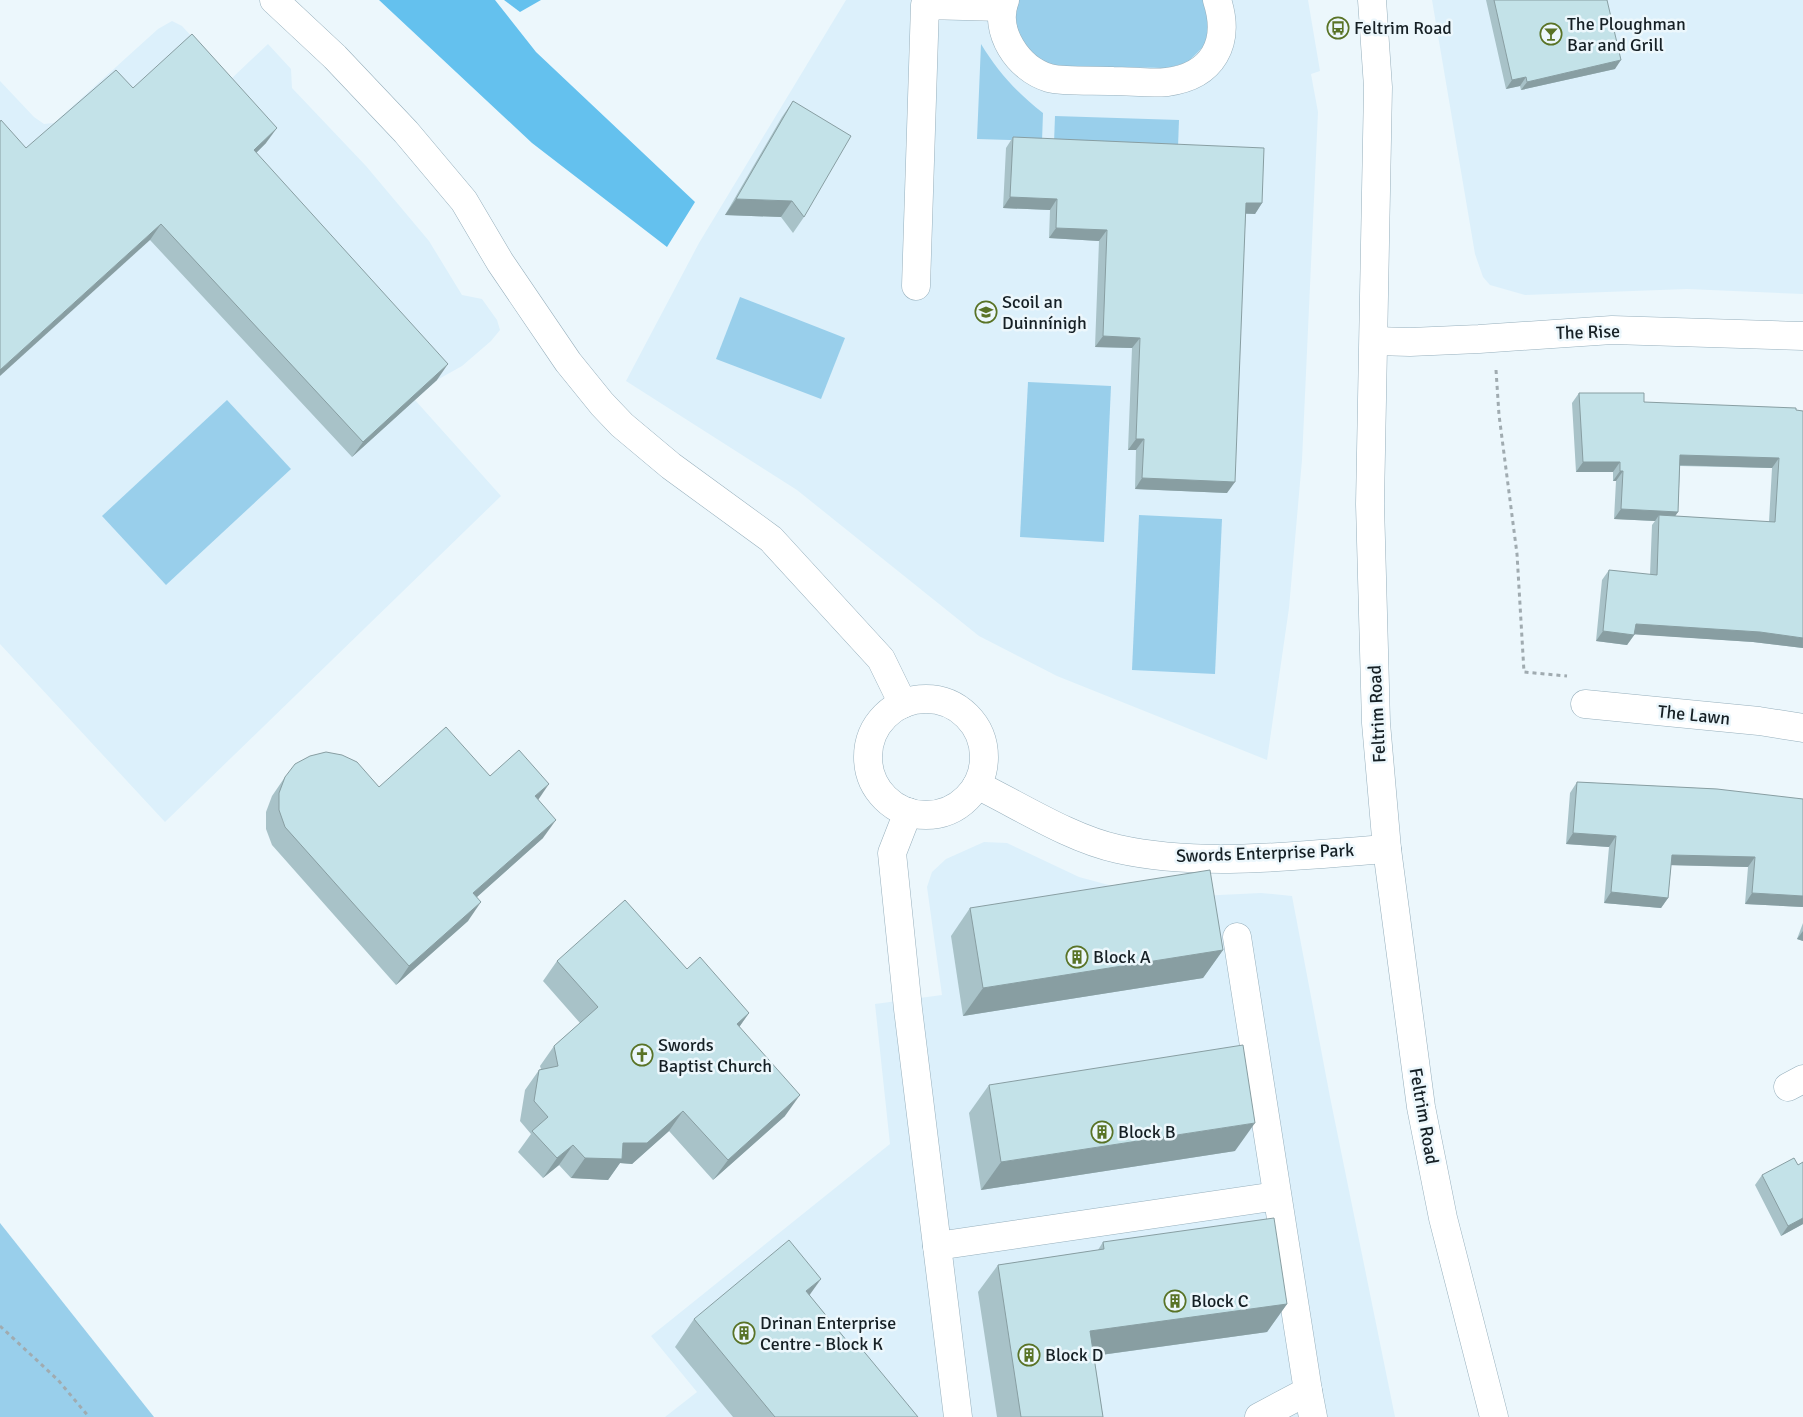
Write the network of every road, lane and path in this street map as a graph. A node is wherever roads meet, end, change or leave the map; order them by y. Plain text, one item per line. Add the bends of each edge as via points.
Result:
1 (274, 0) edge
2 (1218, 0) edge
3 (1372, 0) edge
4 (1003, 4) edge
5 (916, 286) dead end
6 (1803, 336) edge
7 (1374, 340) junction
8 (1496, 365) dead end
9 (1574, 677) dead end
10 (903, 704) junction
11 (1584, 704) dead end
12 (1803, 728) edge
13 (977, 785) junction
14 (908, 812) junction
15 (1387, 849) junction
16 (1237, 937) dead end
17 (1277, 1196) junction
18 (937, 1246) junction
19 (0, 1326) edge
20 (1310, 1404) edge
21 (89, 1417) edge
22 (958, 1417) edge
23 (1260, 1417) edge
24 (1494, 1417) edge

1 - 10 street via 335,57 464,200 500,262 568,362 602,404 671,466 771,539 881,659
2 - 4 street via 1223,17 1222,40 1215,56 1202,70 1165,82 1049,78 1031,70 1015,55 1005,36
3 - 7 street, Feltrim Road via 1378,87
4 - 5 street via 925,5
6 - 7 street, The Rise via 1612,330 1410,342
7 - 15 street, Feltrim Road via 1370,514 1376,715
8 - 9 path via 1499,415 1517,554 1524,672
10 - 13 street via 920,699 938,700 968,718 978,732 984,750 983,768
10 - 14 street via 888,713 878,725 868,756 870,775 879,791 892,804
11 - 12 street, The Lawn
13 - 14 street via 965,800 948,811 928,815
13 - 15 street, Swords Enterprise Park via 1074,833 1117,849 1158,856 1281,856
14 - 18 street via 892,853
15 - 24 street, Feltrim Road via 1421,1107 1443,1218
16 - 17 street
17 - 18 street
17 - 20 street
18 - 22 street
19 - 21 path via 58,1380
20 - 23 street

